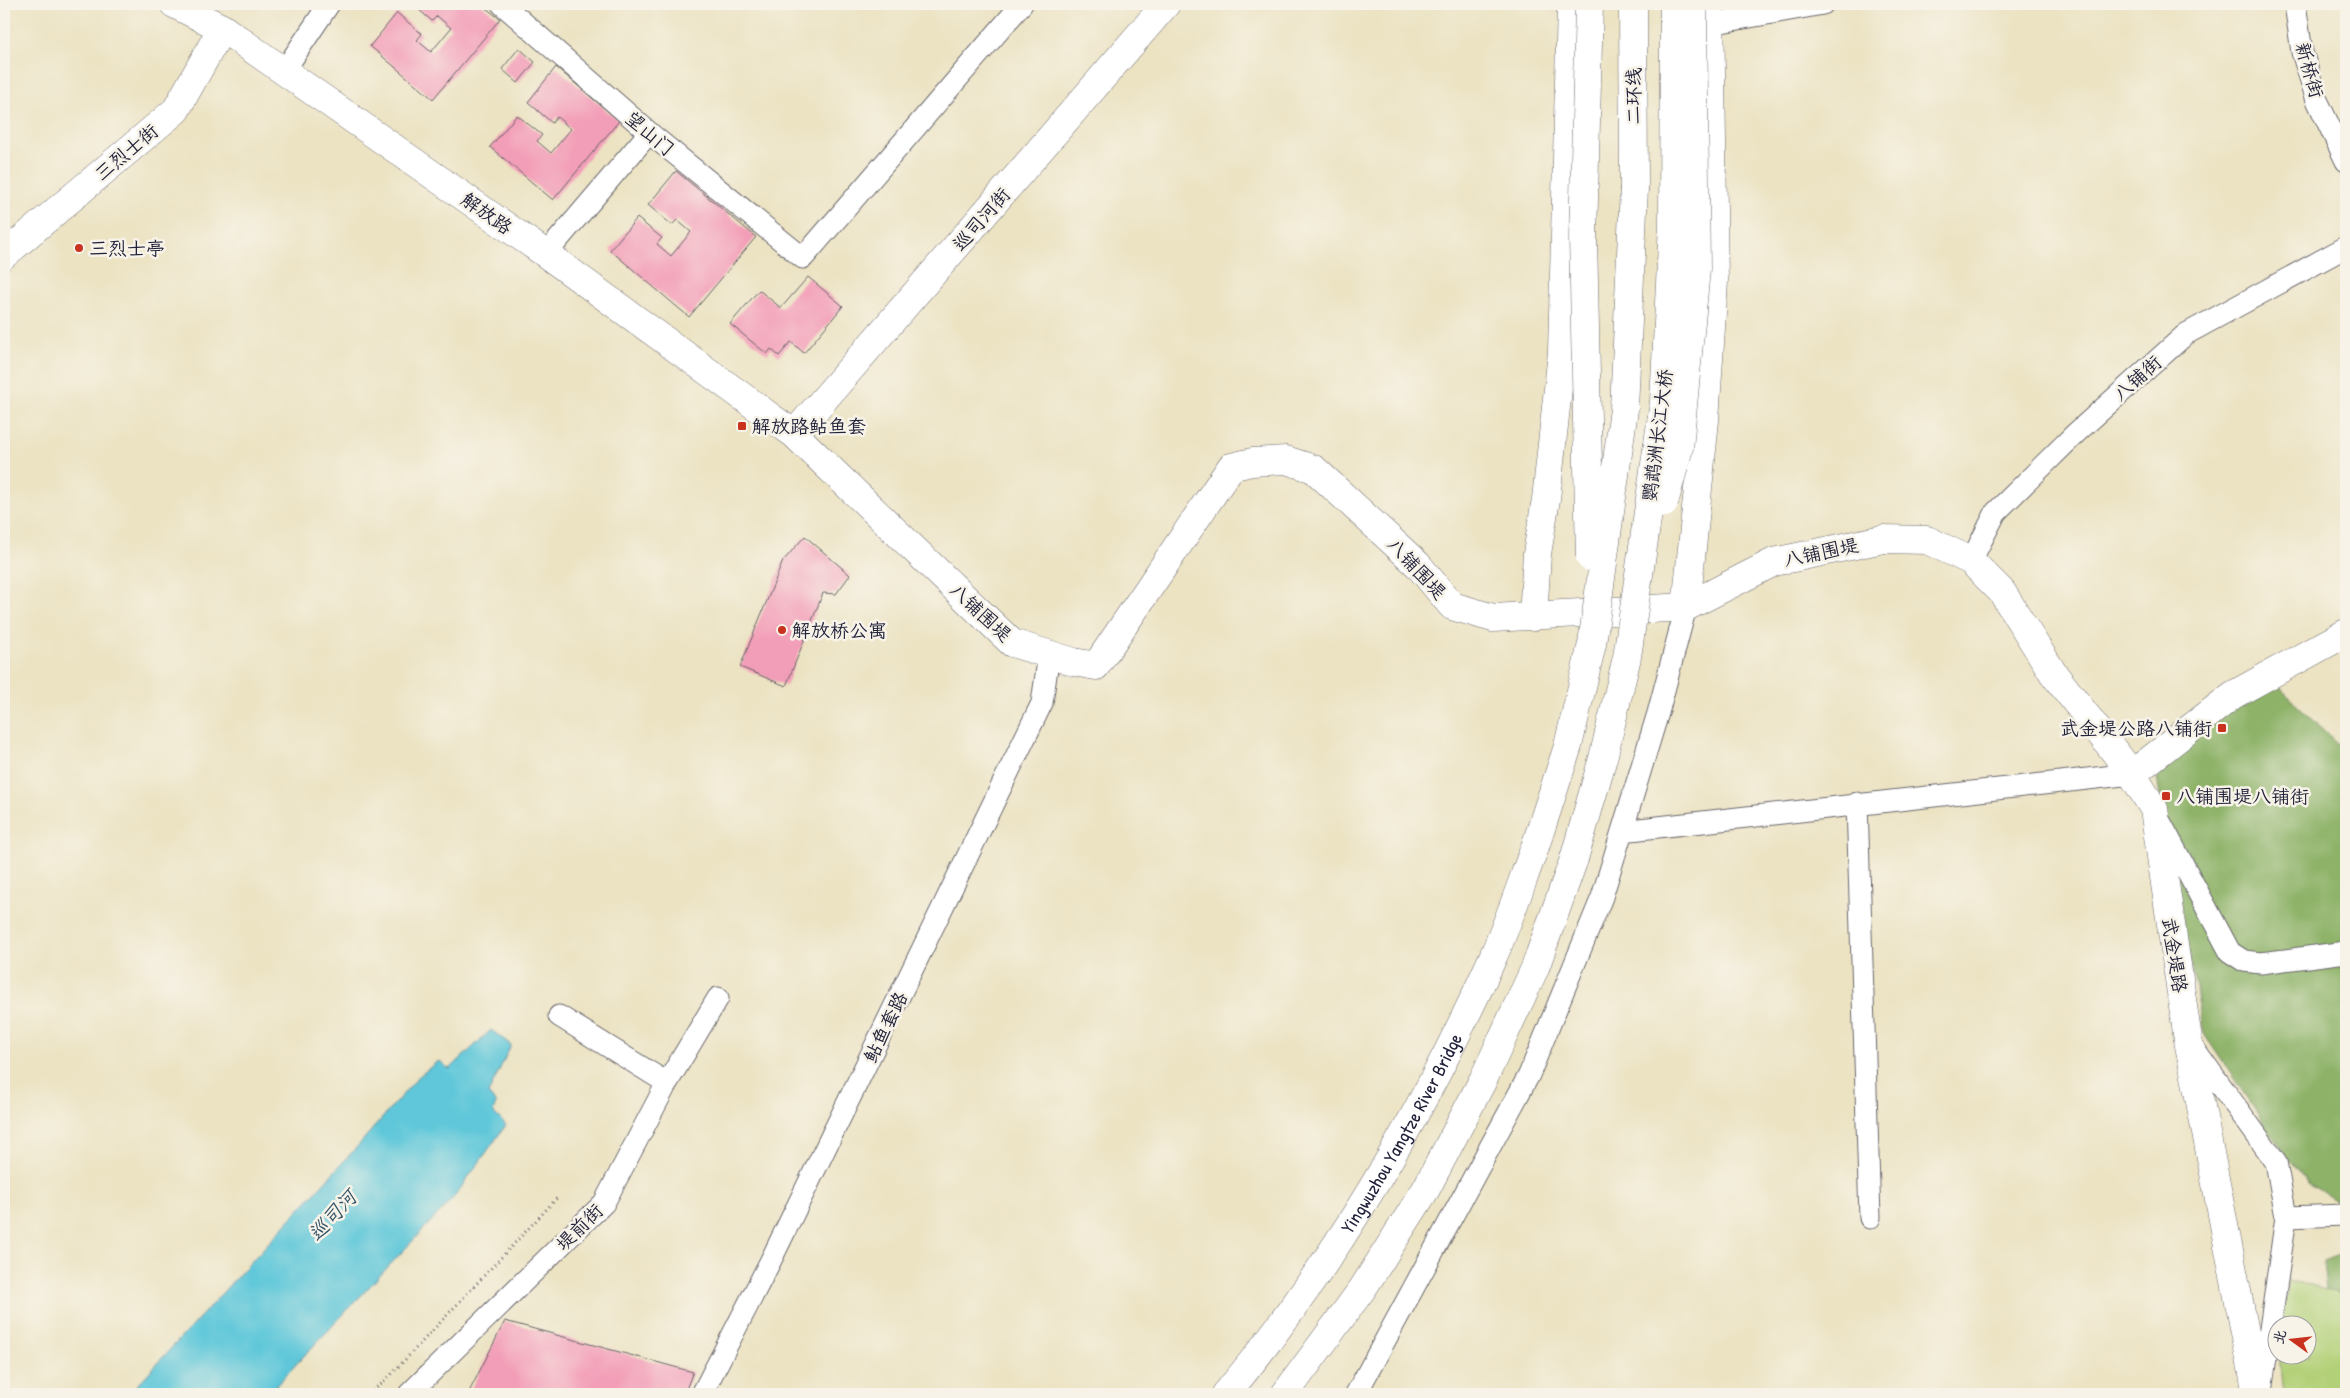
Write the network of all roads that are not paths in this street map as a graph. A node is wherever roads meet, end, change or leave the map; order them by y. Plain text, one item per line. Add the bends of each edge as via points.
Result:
1 (174, 4) edge
2 (329, 4) edge
3 (502, 4) edge
4 (1022, 4) edge
5 (1166, 4) edge
6 (1571, 4) edge
7 (1589, 4) edge
8 (1633, 4) edge
9 (1823, 4) edge
10 (2295, 4) edge
11 (1696, 9) edge
12 (222, 28) junction
13 (284, 71) junction
14 (649, 133) junction
15 (2346, 161) edge
16 (1634, 188) joint
17 (2346, 246) edge
18 (546, 254) junction
19 (4, 256) edge
20 (794, 434) junction
21 (1971, 561) junction
22 (1686, 607) junction
23 (1533, 617) junction
24 (2346, 633) edge
25 (1592, 644) junction
26 (1049, 654) junction
27 (2132, 774) junction
28 (1857, 803) junction
29 (2154, 809) junction
30 (1622, 831) junction
31 (2346, 952) edge
32 (718, 998) dead end
33 (559, 1016) dead end
34 (2188, 1040) junction
35 (668, 1083) junction
36 (2346, 1215) edge
37 (2286, 1217) junction
38 (1870, 1218) dead end
39 (409, 1394) edge
40 (702, 1394) edge
41 (1226, 1394) edge
42 (1285, 1394) edge
43 (1356, 1394) edge
44 (2258, 1394) edge

1 - 12 main road, 解放路
2 - 13 street
3 - 14 street, 望山门
4 - 14 street, 望山门 via 803,258
5 - 20 main road, 巡司河街
6 - 23 main road via 1562,352 1537,554
7 - 25 main road, bridge via 1583,237
8 - 16 main road, 二环线
9 - 11 street
10 - 15 street, 新桥街 via 2302,52 2318,100
11 - 22 main road via 1714,281 1705,420
11 - 42 main road, bridge via 1696,269 1680,439 1634,613 1604,758 1574,859 1535,968 1483,1080 1426,1189 1363,1288
12 - 13 main road, 解放路
12 - 19 main road, 三烈士街 via 176,110
13 - 18 main road, 解放路
14 - 18 street
16 - 25 main road, 鹦鹉洲长江大桥, bridge via 1624,409
17 - 21 street, 八铺街 via 2186,334 1996,512
18 - 20 main road, 解放路
20 - 26 main road, 八铺围堤 via 1012,643
21 - 22 main road, 八铺围堤 via 1927,540 1883,539 1774,562
21 - 27 main road, 八铺围堤 via 2002,592 2053,673
22 - 23 main road, 八铺围堤
22 - 30 street
23 - 26 main road, 八铺围堤 via 1493,618 1452,606 1418,565 1314,469 1286,460 1252,462 1230,467 1096,666
24 - 27 main road via 2233,695
25 - 41 main road, 鹦鹉洲长江大桥, bridge via 1568,746 1535,847 1493,955 1441,1067 1385,1168 1322,1267
26 - 40 street, 鲇鱼套路 via 1042,703 819,1162
27 - 28 street
27 - 29 main road, 武金堤路
28 - 30 street
28 - 38 street
29 - 31 street via 2230,952 2244,961 2261,963
29 - 34 main road, 武金堤路
30 - 43 street via 1602,898 1529,1075
32 - 35 street, 堤前街
33 - 35 street
34 - 37 street via 2276,1162
34 - 44 main road, 武金堤路
35 - 39 street, 堤前街 via 604,1203
36 - 37 street
37 - 44 street

